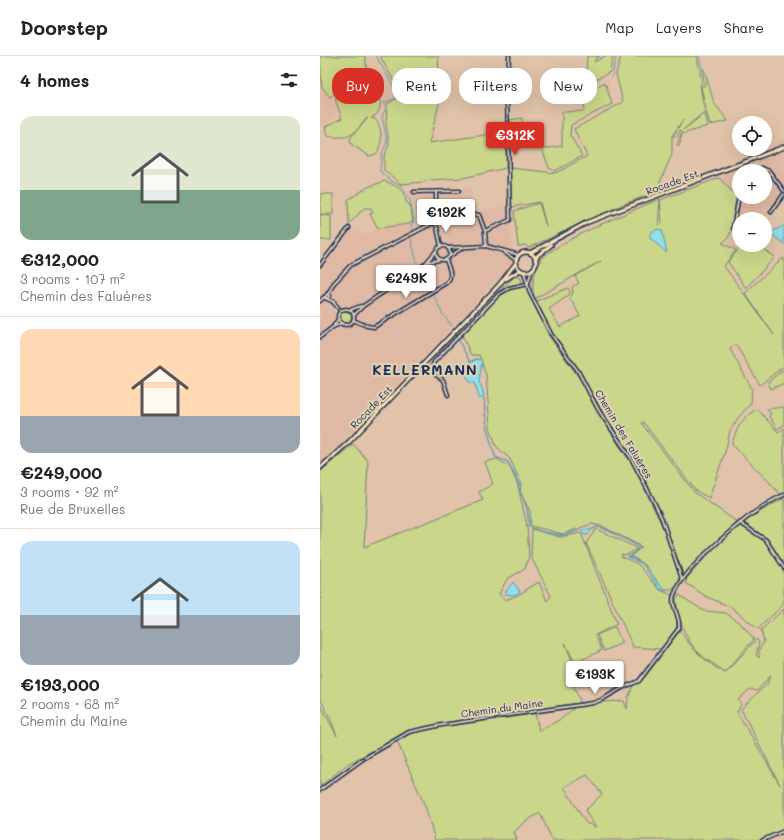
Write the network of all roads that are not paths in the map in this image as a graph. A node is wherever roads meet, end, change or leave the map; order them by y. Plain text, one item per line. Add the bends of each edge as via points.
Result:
1 (509, 56) edge
2 (784, 147) edge
3 (772, 175) edge
4 (459, 191) dead end
5 (784, 191) edge
6 (414, 192) dead end
7 (436, 192) junction
8 (784, 194) edge
9 (771, 212) dead end
10 (457, 218) dead end
11 (436, 223) junction
12 (349, 228) dead end
13 (485, 231) junction
14 (567, 233) junction
15 (441, 246) junction
16 (486, 246) junction
17 (448, 248) junction
18 (462, 249) junction
19 (436, 251) junction
20 (502, 252) junction
21 (530, 253) junction
22 (519, 255) junction
23 (450, 256) junction
24 (439, 260) junction
25 (446, 260) junction
26 (535, 260) junction
27 (516, 262) junction
28 (425, 264) junction
29 (320, 265) edge
30 (532, 269) junction
31 (520, 270) junction
32 (524, 272) junction
33 (528, 284) junction
34 (499, 285) junction
35 (327, 295) junction
36 (327, 299) junction
37 (320, 301) edge
38 (334, 302) junction
39 (362, 306) junction
40 (350, 310) junction
41 (341, 311) junction
42 (354, 315) junction
43 (339, 318) junction
44 (353, 320) junction
45 (342, 323) junction
46 (333, 327) junction
47 (320, 337) edge
48 (448, 395) dead end
49 (320, 468) edge
50 (784, 495) edge
51 (740, 523) junction
52 (784, 568) edge
53 (682, 579) junction
54 (320, 790) edge
55 (784, 830) edge
56 (763, 840) edge

1 - 13 street via 510,220
2 - 14 main road, Rocade Est via 617,211
3 - 5 street
4 - 7 street
6 - 7 street
7 - 11 street
8 - 9 street
10 - 13 street via 476,214 480,217
11 - 15 street
11 - 35 street via 350,265
12 - 29 street
13 - 16 street
14 - 21 main road, Rocade Est
14 - 26 main road, Rocade Est via 543,250
15 - 17 street
15 - 19 street
16 - 18 street
16 - 20 street
17 - 18 street
17 - 23 street
18 - 23 street
19 - 24 street
19 - 28 street
20 - 22 street
20 - 27 street
21 - 22 main road via 524,252
21 - 26 main road
22 - 27 main road
23 - 25 street
24 - 25 street
24 - 28 street
25 - 44 street via 451,274 446,283 374,327
26 - 30 main road
27 - 31 main road
27 - 34 main road, Rocade Est
28 - 39 street
30 - 32 main road
30 - 33 street
31 - 32 main road
31 - 34 main road, Rocade Est
32 - 33 street, Chemin des Faluères
33 - 48 street via 509,288 499,294 434,362 431,371 443,380
33 - 53 street, Chemin des Faluères via 551,334 572,361 604,420 637,467 657,508
34 - 49 main road, Rocade Est via 350,441
35 - 36 street
35 - 37 street
35 - 38 street
36 - 37 street
36 - 38 street
38 - 41 street
39 - 40 street
39 - 42 street
40 - 41 street
40 - 42 street
41 - 43 street
42 - 44 street
43 - 45 street
43 - 46 street
44 - 45 street via 348,324
45 - 46 street
46 - 47 street
50 - 51 street, Chemin du Maine
51 - 52 street via 766,540
51 - 53 street, Chemin du Maine
53 - 54 street, Chemin du Maine via 673,601 679,628 639,682 592,703 442,724 409,732 362,759
55 - 56 street

